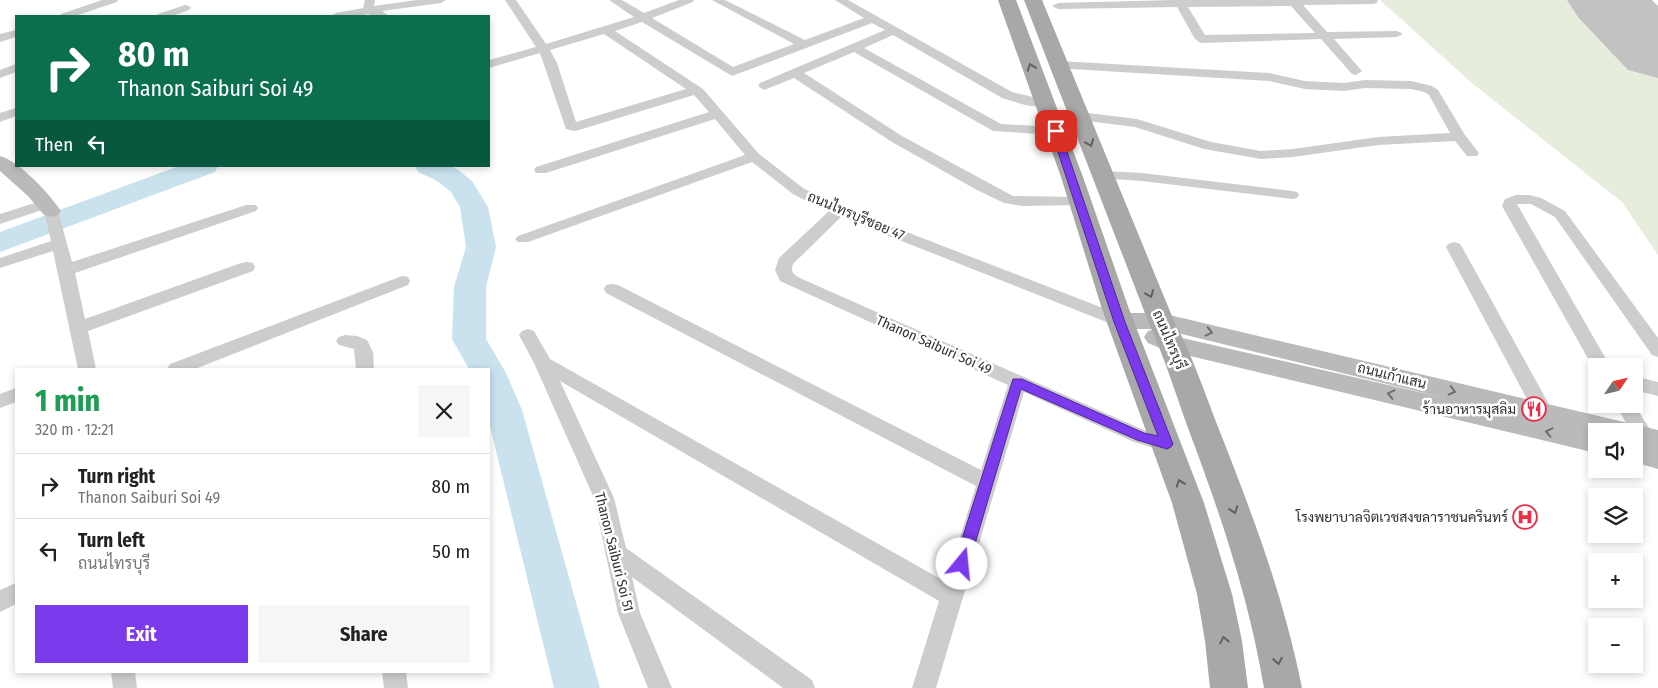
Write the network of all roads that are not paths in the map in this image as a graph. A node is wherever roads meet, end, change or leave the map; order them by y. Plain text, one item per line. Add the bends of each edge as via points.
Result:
1 (114, 0) edge
2 (441, 0) edge
3 (510, 0) edge
4 (614, 0) edge
5 (689, 0) edge
6 (718, 0) edge
7 (840, 0) edge
8 (1006, 0) edge
9 (1033, 0) edge
10 (1293, 1) edge
11 (1179, 2) edge
12 (1373, 2) dead end
13 (72, 3) dead end
14 (369, 5) edge
15 (1058, 6) dead end
16 (185, 8) dead end
17 (83, 10) junction
18 (68, 15) edge
19 (165, 15) edge
20 (344, 15) edge
21 (383, 15) edge
22 (872, 18) junction
23 (644, 19) junction
24 (607, 31) junction
25 (893, 31) junction
26 (15, 33) edge
27 (1397, 34) dead end
28 (1324, 37) junction
29 (0, 38) edge
30 (803, 44) junction
31 (854, 47) junction
32 (544, 49) junction
33 (490, 64) edge
34 (1060, 65) junction
35 (15, 68) edge
36 (1356, 71) dead end
37 (795, 73) junction
38 (0, 74) edge
39 (764, 86) dead end
40 (696, 90) junction
41 (1045, 104) junction
42 (15, 112) edge
43 (718, 114) junction
44 (1080, 116) junction
45 (0, 118) edge
46 (1056, 131) junction
47 (1459, 137) junction
48 (1472, 153) dead end
49 (754, 157) junction
50 (0, 162) edge
51 (541, 170) dead end
52 (1103, 175) junction
53 (1292, 195) dead end
54 (1080, 201) junction
55 (48, 208) junction
56 (251, 208) dead end
57 (838, 211) junction
58 (0, 219) edge
59 (523, 239) dead end
60 (58, 244) junction
61 (1454, 247) dead end
62 (0, 263) edge
63 (248, 267) dead end
64 (66, 270) junction
65 (402, 281) dead end
66 (612, 289) dead end
67 (1161, 321) junction
68 (1120, 322) junction
69 (78, 328) junction
70 (528, 336) dead end
71 (345, 341) dead end
72 (1174, 344) junction
73 (1658, 351) edge
74 (1596, 358) edge
75 (543, 363) junction
76 (85, 368) edge
77 (179, 368) edge
78 (365, 368) edge
79 (1018, 382) junction
80 (1643, 386) edge
81 (1658, 390) edge
82 (15, 395) edge
83 (0, 401) edge
84 (1544, 413) junction
85 (1588, 426) edge
86 (1588, 441) edge
87 (1167, 444) junction
88 (986, 482) junction
89 (617, 554) junction
90 (15, 594) edge
91 (952, 597) junction
92 (0, 602) edge
93 (123, 673) edge
94 (394, 673) edge
95 (125, 688) edge
96 (396, 688) edge
97 (660, 688) edge
98 (803, 688) edge
99 (924, 688) edge
100 (1229, 688) edge
101 (1283, 688) edge

1 - 17 street
2 - 14 street
3 - 32 street
4 - 23 street
5 - 23 street
6 - 30 street
7 - 22 street
41 -> 8 main road
9 - 34 main road, ถนนไทรบุรี
10 - 11 street
10 - 12 street
10 - 28 street
11 - 15 street
11 - 28 street via 1201,39
13 - 17 street
14 - 20 street via 360,13
14 - 21 street
16 - 19 street
17 - 18 street
22 - 25 street
22 - 30 street
23 - 24 street
23 - 30 street via 732,72
24 - 32 street
24 - 40 street, ถนนไทรบุรีซอย 47
25 - 31 street
25 - 41 street via 1006,94 1026,102
26 - 29 street
27 - 28 street
28 - 36 street
31 - 37 street
31 - 46 street via 998,128
32 - 33 street
32 - 40 street via 574,128
34 - 44 main road, ถนนไทรบุรี
34 - 47 street via 1269,77 1305,85 1421,87 1434,93
35 - 38 street
37 - 39 street
37 - 54 street via 897,139 1009,200
40 - 43 street, ถนนไทรบุรีซอย 47
41 - 46 main road
42 - 45 street
43 - 49 street, ถนนไทรบุรีซอย 47
43 - 51 street
44 - 47 street via 1137,123 1208,146 1260,155 1378,141
44 -> 52 main road, ถนนไทรบุรี
46 - 54 main road
47 - 48 street
49 - 57 street, ถนนไทรบุรีซอย 47 via 798,191
49 - 59 street
50 - 55 main road via 17,174
52 - 53 street
52 -> 67 main road, ถนนไทรบุรี
54 - 68 main road
55 - 58 street
55 - 60 street
56 - 64 street
57 - 68 street, ถนนไทรบุรีซอย 47
57 - 79 street, Thanon Saiburi Soi 49 via 785,262 783,270 786,277
60 - 62 street
60 - 64 street
61 - 84 street
63 - 69 street
64 - 69 street
65 - 77 street
66 - 88 street
67 - 68 main road, ถนนเก้าแสน
67 - 72 main road, ถนนไทรบุรี
67 -> 84 main road, ถนนเก้าแสน
68 - 72 main road, ถนนเก้าแสน
68 - 87 main road
69 - 76 street
70 - 75 street, Thanon Saiburi Soi 51
71 - 78 street via 355,340 361,344
86 -> 72 main road, ถนนเก้าแสน
72 -> 101 main road, ถนนไทรบุรี via 1253,563 1277,650
73 - 74 street via 1560,214 1539,202 1513,200 1509,206
75 - 89 street, Thanon Saiburi Soi 51 via 604,498
75 - 91 street
79 - 87 street, Thanon Saiburi Soi 49 via 1141,437
79 - 88 street
80 - 81 street
82 - 83 street
84 - 85 main road, ถนนเก้าแสน
100 -> 87 main road via 1227,651 1208,566
88 - 91 street
89 - 97 street, Thanon Saiburi Soi 51 via 629,613
89 - 98 street
90 - 92 street
91 - 99 street
93 - 95 street
94 - 96 street

